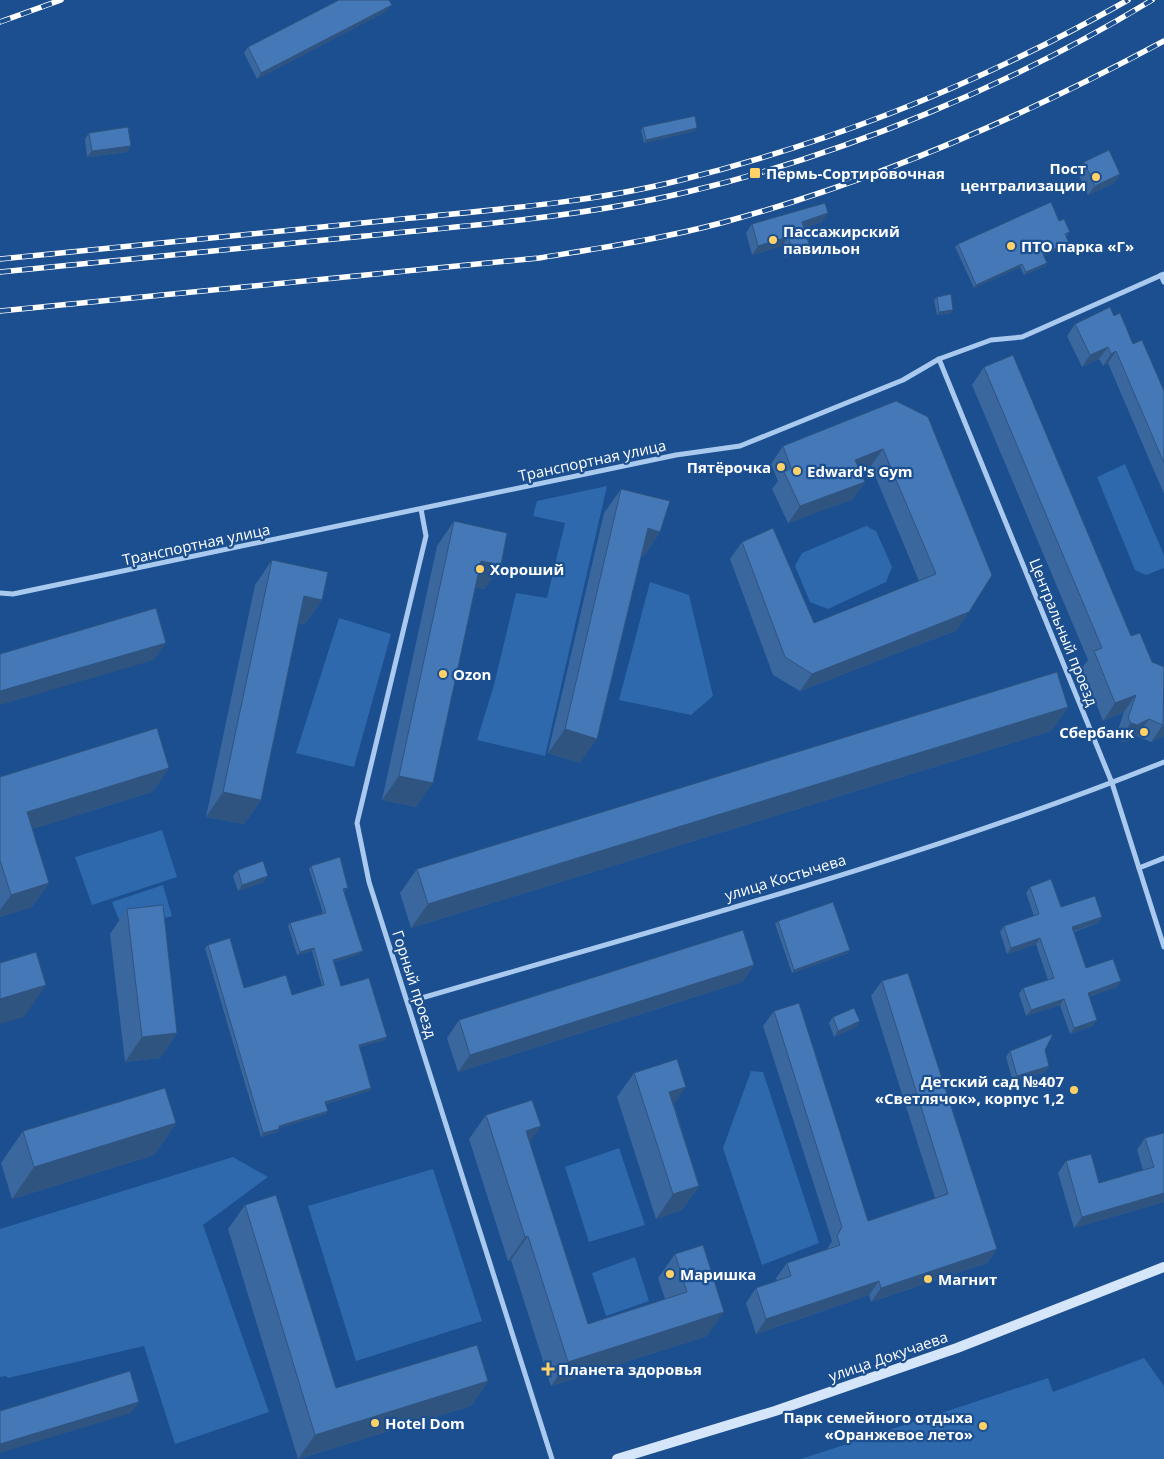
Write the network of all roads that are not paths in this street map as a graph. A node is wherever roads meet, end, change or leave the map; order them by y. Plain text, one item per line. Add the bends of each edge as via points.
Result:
1 (1163, 274) edge
2 (1164, 282) edge
3 (939, 359) junction
4 (421, 509) junction
5 (0, 593) edge
6 (1164, 762) edge
7 (1112, 783) junction
8 (1164, 858) edge
9 (1139, 868) junction
10 (1164, 947) edge
11 (408, 1002) junction
12 (1164, 1267) edge
13 (552, 1459) edge
14 (617, 1459) edge

1 - 2 street
1 - 3 street, Транспортная улица via 1022,337 991,340
3 - 4 street, Транспортная улица via 903,380 740,446 676,455
3 - 7 street, Центральный проезд
4 - 5 street, Транспортная улица via 23,592
4 - 11 street, Горный проезд via 426,536 357,824 369,882
6 - 7 street, улица Костычева
7 - 9 street, Центральный проезд
7 - 11 street, улица Костычева via 891,858
8 - 9 street
9 - 10 street, Центральный проезд
11 - 13 street, Горный проезд
12 - 14 main road, улица Докучаева via 957,1348 775,1412

